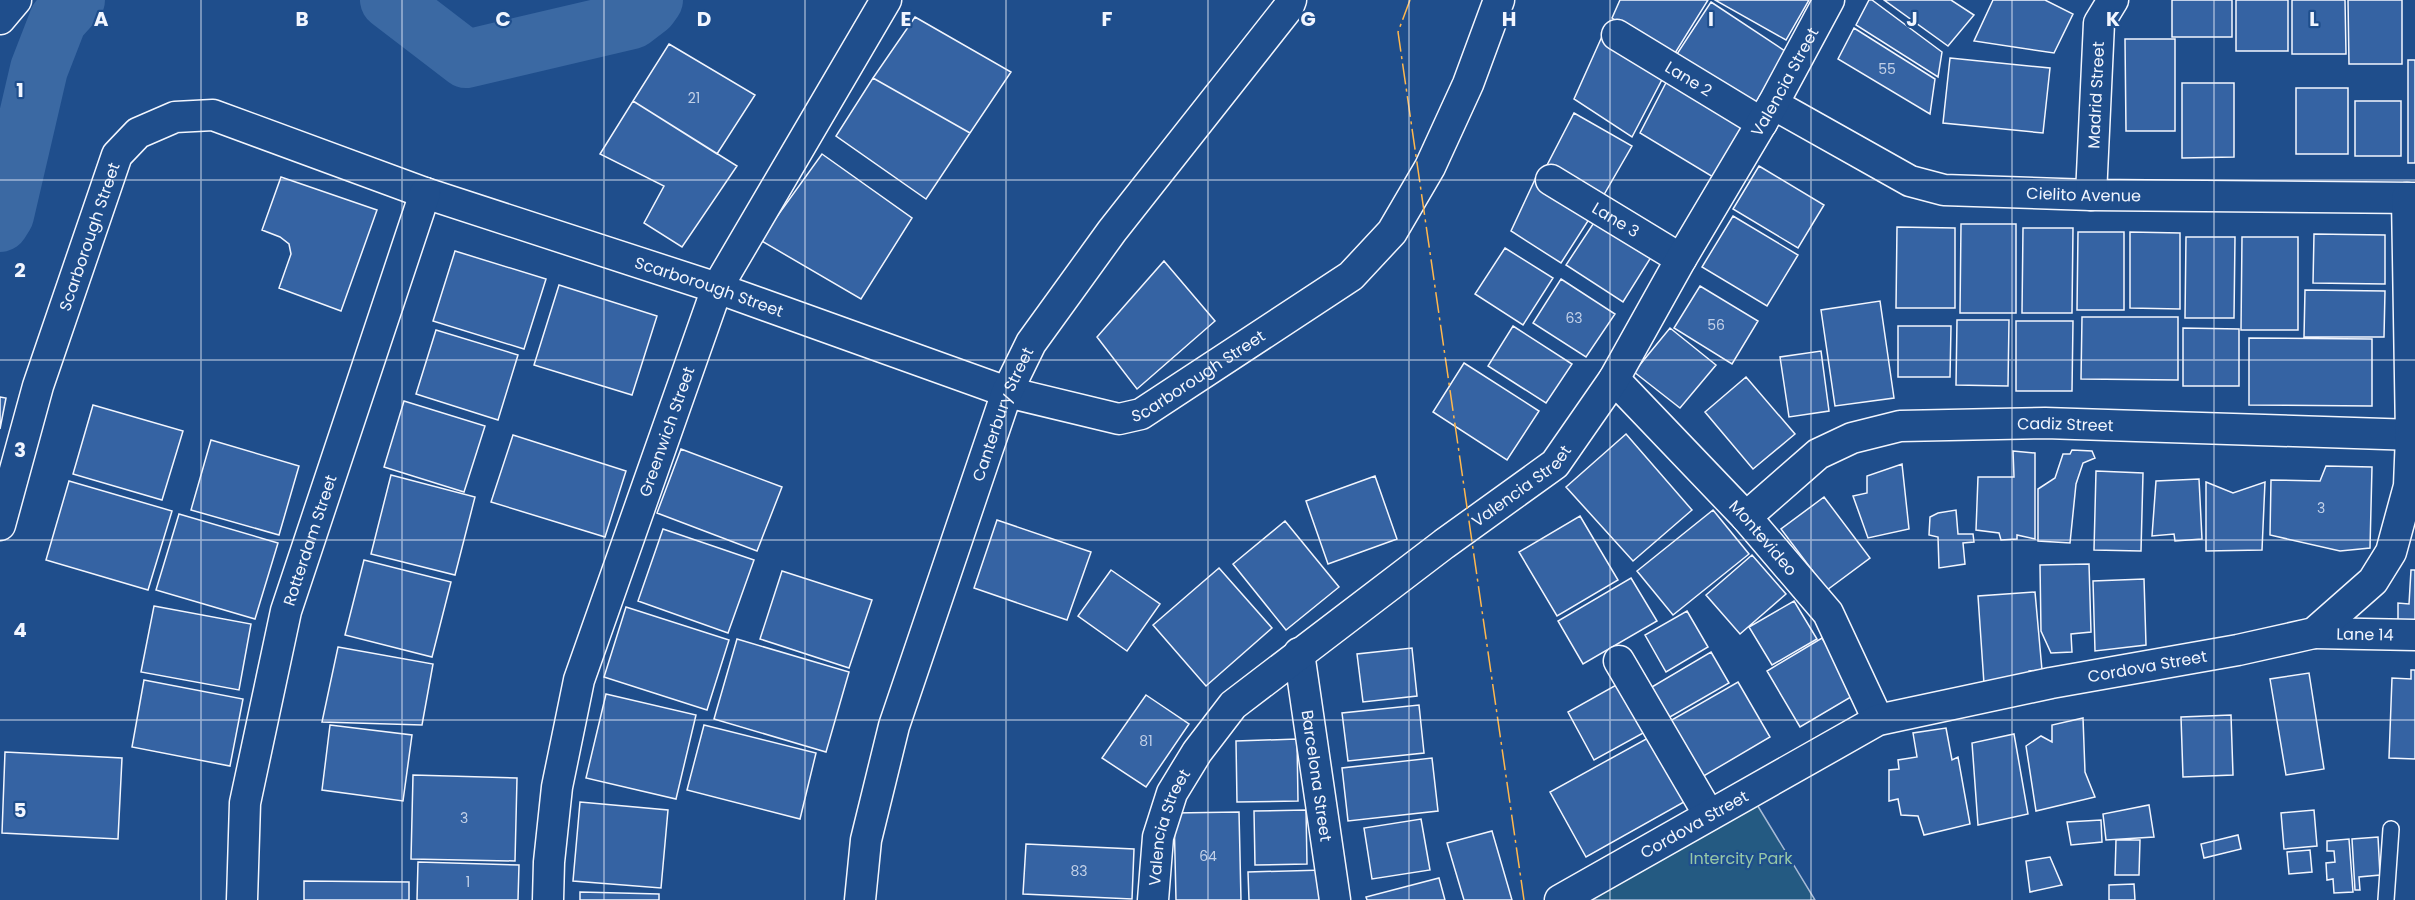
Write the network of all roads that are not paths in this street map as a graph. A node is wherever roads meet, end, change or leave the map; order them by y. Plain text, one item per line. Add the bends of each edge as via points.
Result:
1 (16, 0) edge
2 (886, 0) edge
3 (1291, 0) edge
4 (1499, 0) edge
5 (1829, 0) edge
6 (2113, 0) edge
7 (0, 19) edge
8 (1617, 35) dead end
9 (1767, 114) junction
10 (1551, 180) dead end
11 (425, 193) junction
12 (2091, 195) junction
13 (2411, 198) edge
14 (1681, 259) junction
15 (717, 288) junction
16 (1614, 379) junction
17 (1007, 392) junction
18 (2413, 435) edge
19 (1746, 517) junction
20 (0, 525) edge
21 (2314, 633) junction
22 (2415, 635) edge
23 (1299, 653) junction
24 (1619, 661) dead end
25 (1878, 720) junction
26 (1709, 815) junction
27 (2391, 829) dead end
28 (242, 900) edge
29 (548, 900) edge
30 (860, 900) edge
31 (1153, 900) edge
32 (1335, 900) edge
33 (1560, 900) edge
34 (2386, 900) edge

1 - 7 street
2 - 15 street, Greenwich Street
3 - 17 street, Canterbury Street via 1031,342
4 - 17 street, Scarborough Street via 1468,84 1430,167 1392,232 1350,276 1141,414 1119,419
5 - 9 street, Valencia Street
6 - 12 street, Madrid Street via 2098,23
8 - 9 street, Lane 2
9 - 12 street, Cielito Avenue via 1910,182 1944,190
9 - 14 street, Valencia Street
10 - 14 street, Lane 3
11 - 15 street, Scarborough Street
11 - 20 street, Scarborough Street via 213,116 175,117 138,133 117,156 38,386
11 - 28 street, Rotterdam Street via 286,611 245,803
12 - 13 street, Cielito Avenue
13 - 18 street, Cordova Street
14 - 16 street, Valencia Street
15 - 17 street, Scarborough Street
15 - 29 street, Greenwich Street via 579,680 557,787
16 - 19 street, Montevideo
16 - 23 street, Valencia Street via 1556,464
17 - 30 street, Canterbury Street via 894,726 866,840
18 - 19 street, Cadiz Street via 2045,423 1900,426 1852,438 1818,454
18 - 21 street, Cordova Street via 2409,486 2391,552 2373,581
19 - 25 street, Montevideo via 1828,613
21 - 22 street, Lane 14
21 - 25 street, Cordova Street
23 - 31 street, Valencia Street via 1233,705 1197,752 1173,793 1158,837
23 - 32 street, Barcelona Street
24 - 26 street
25 - 26 street, Cordova Street
26 - 33 street, Cordova Street
27 - 34 lane

